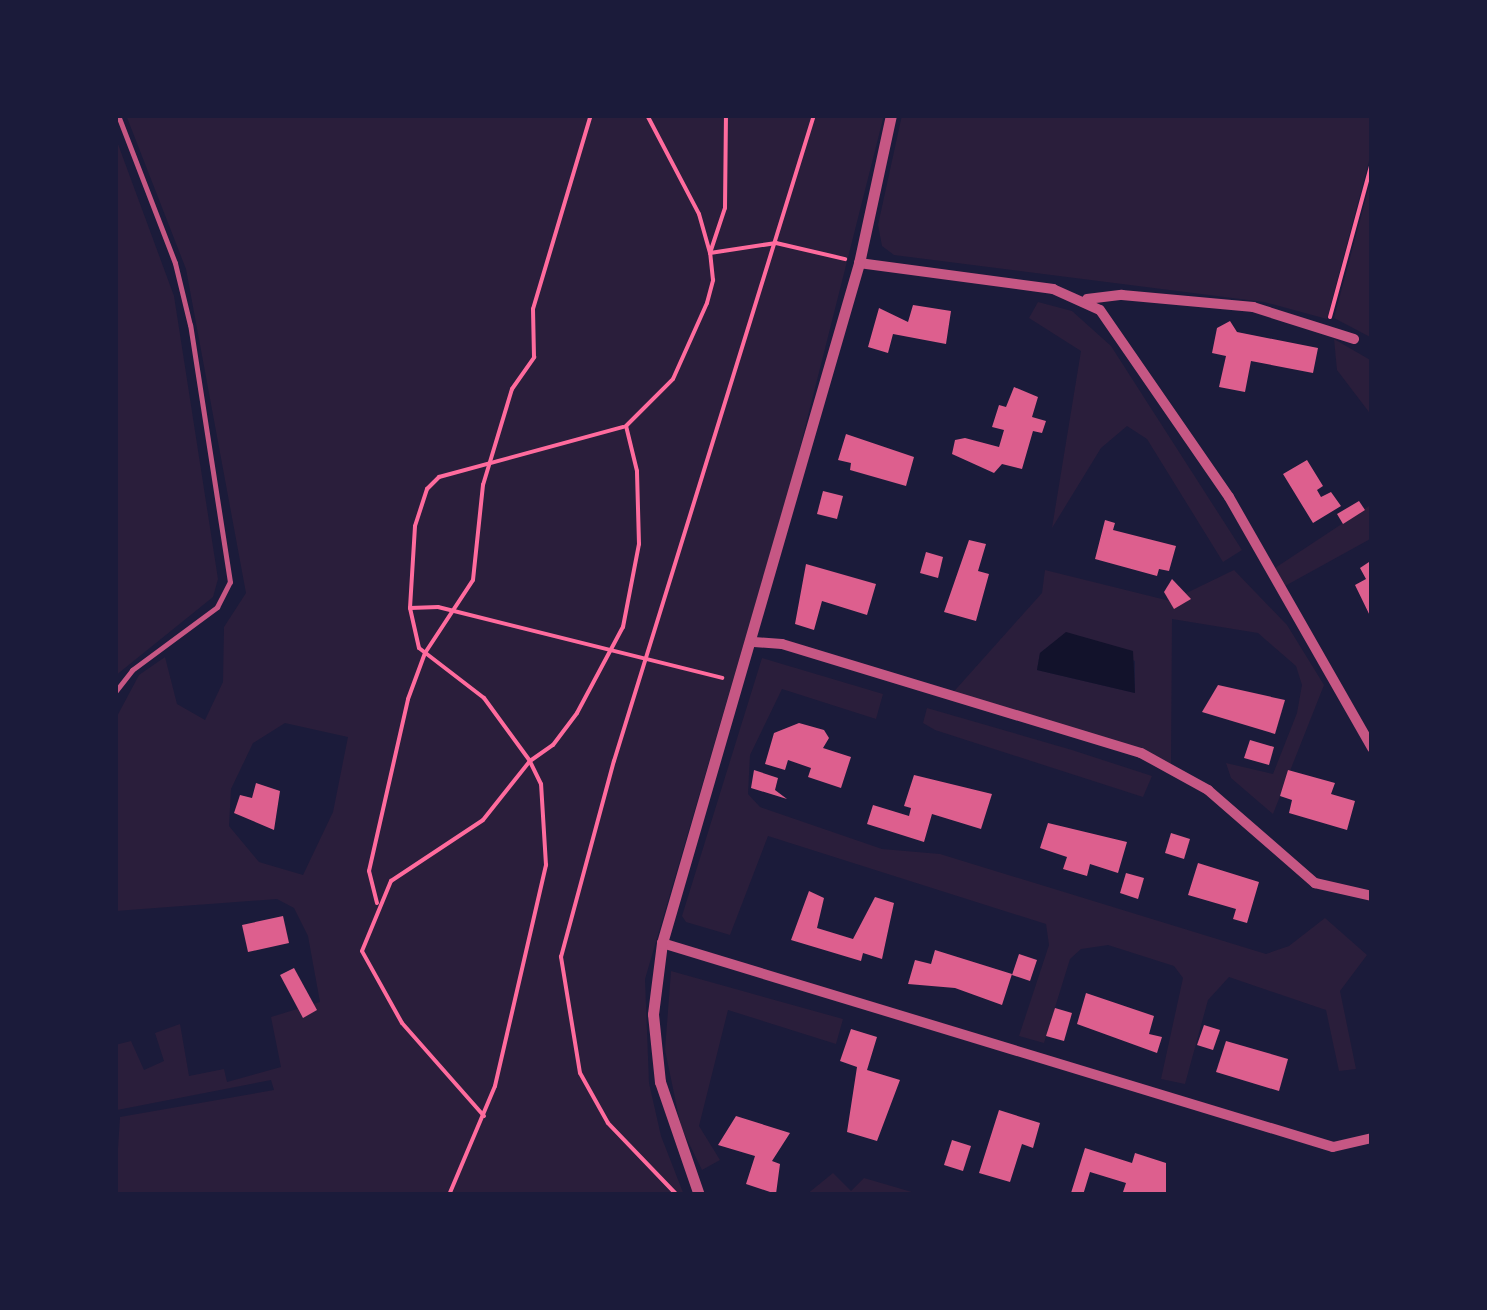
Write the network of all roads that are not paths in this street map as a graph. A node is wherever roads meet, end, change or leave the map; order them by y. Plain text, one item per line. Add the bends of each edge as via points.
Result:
1 (118, 115) edge
2 (891, 115) edge
3 (859, 263) junction
4 (1086, 299) junction
5 (1354, 339) dead end
6 (754, 642) junction
7 (115, 692) edge
8 (1372, 748) edge
9 (1372, 896) edge
10 (662, 943) junction
11 (1372, 1138) edge
12 (698, 1195) edge

1 - 7 lane via 175,263 190,324 230,582 216,607 132,670
2 - 3 street
3 - 4 street
3 - 6 street
4 - 5 street via 1122,295 1252,307
4 - 8 street via 1112,323 1230,497
6 - 9 street via 782,644 1141,753 1208,790 1314,883
6 - 10 street
10 - 11 street via 1333,1147
10 - 12 street via 653,1014 660,1082

